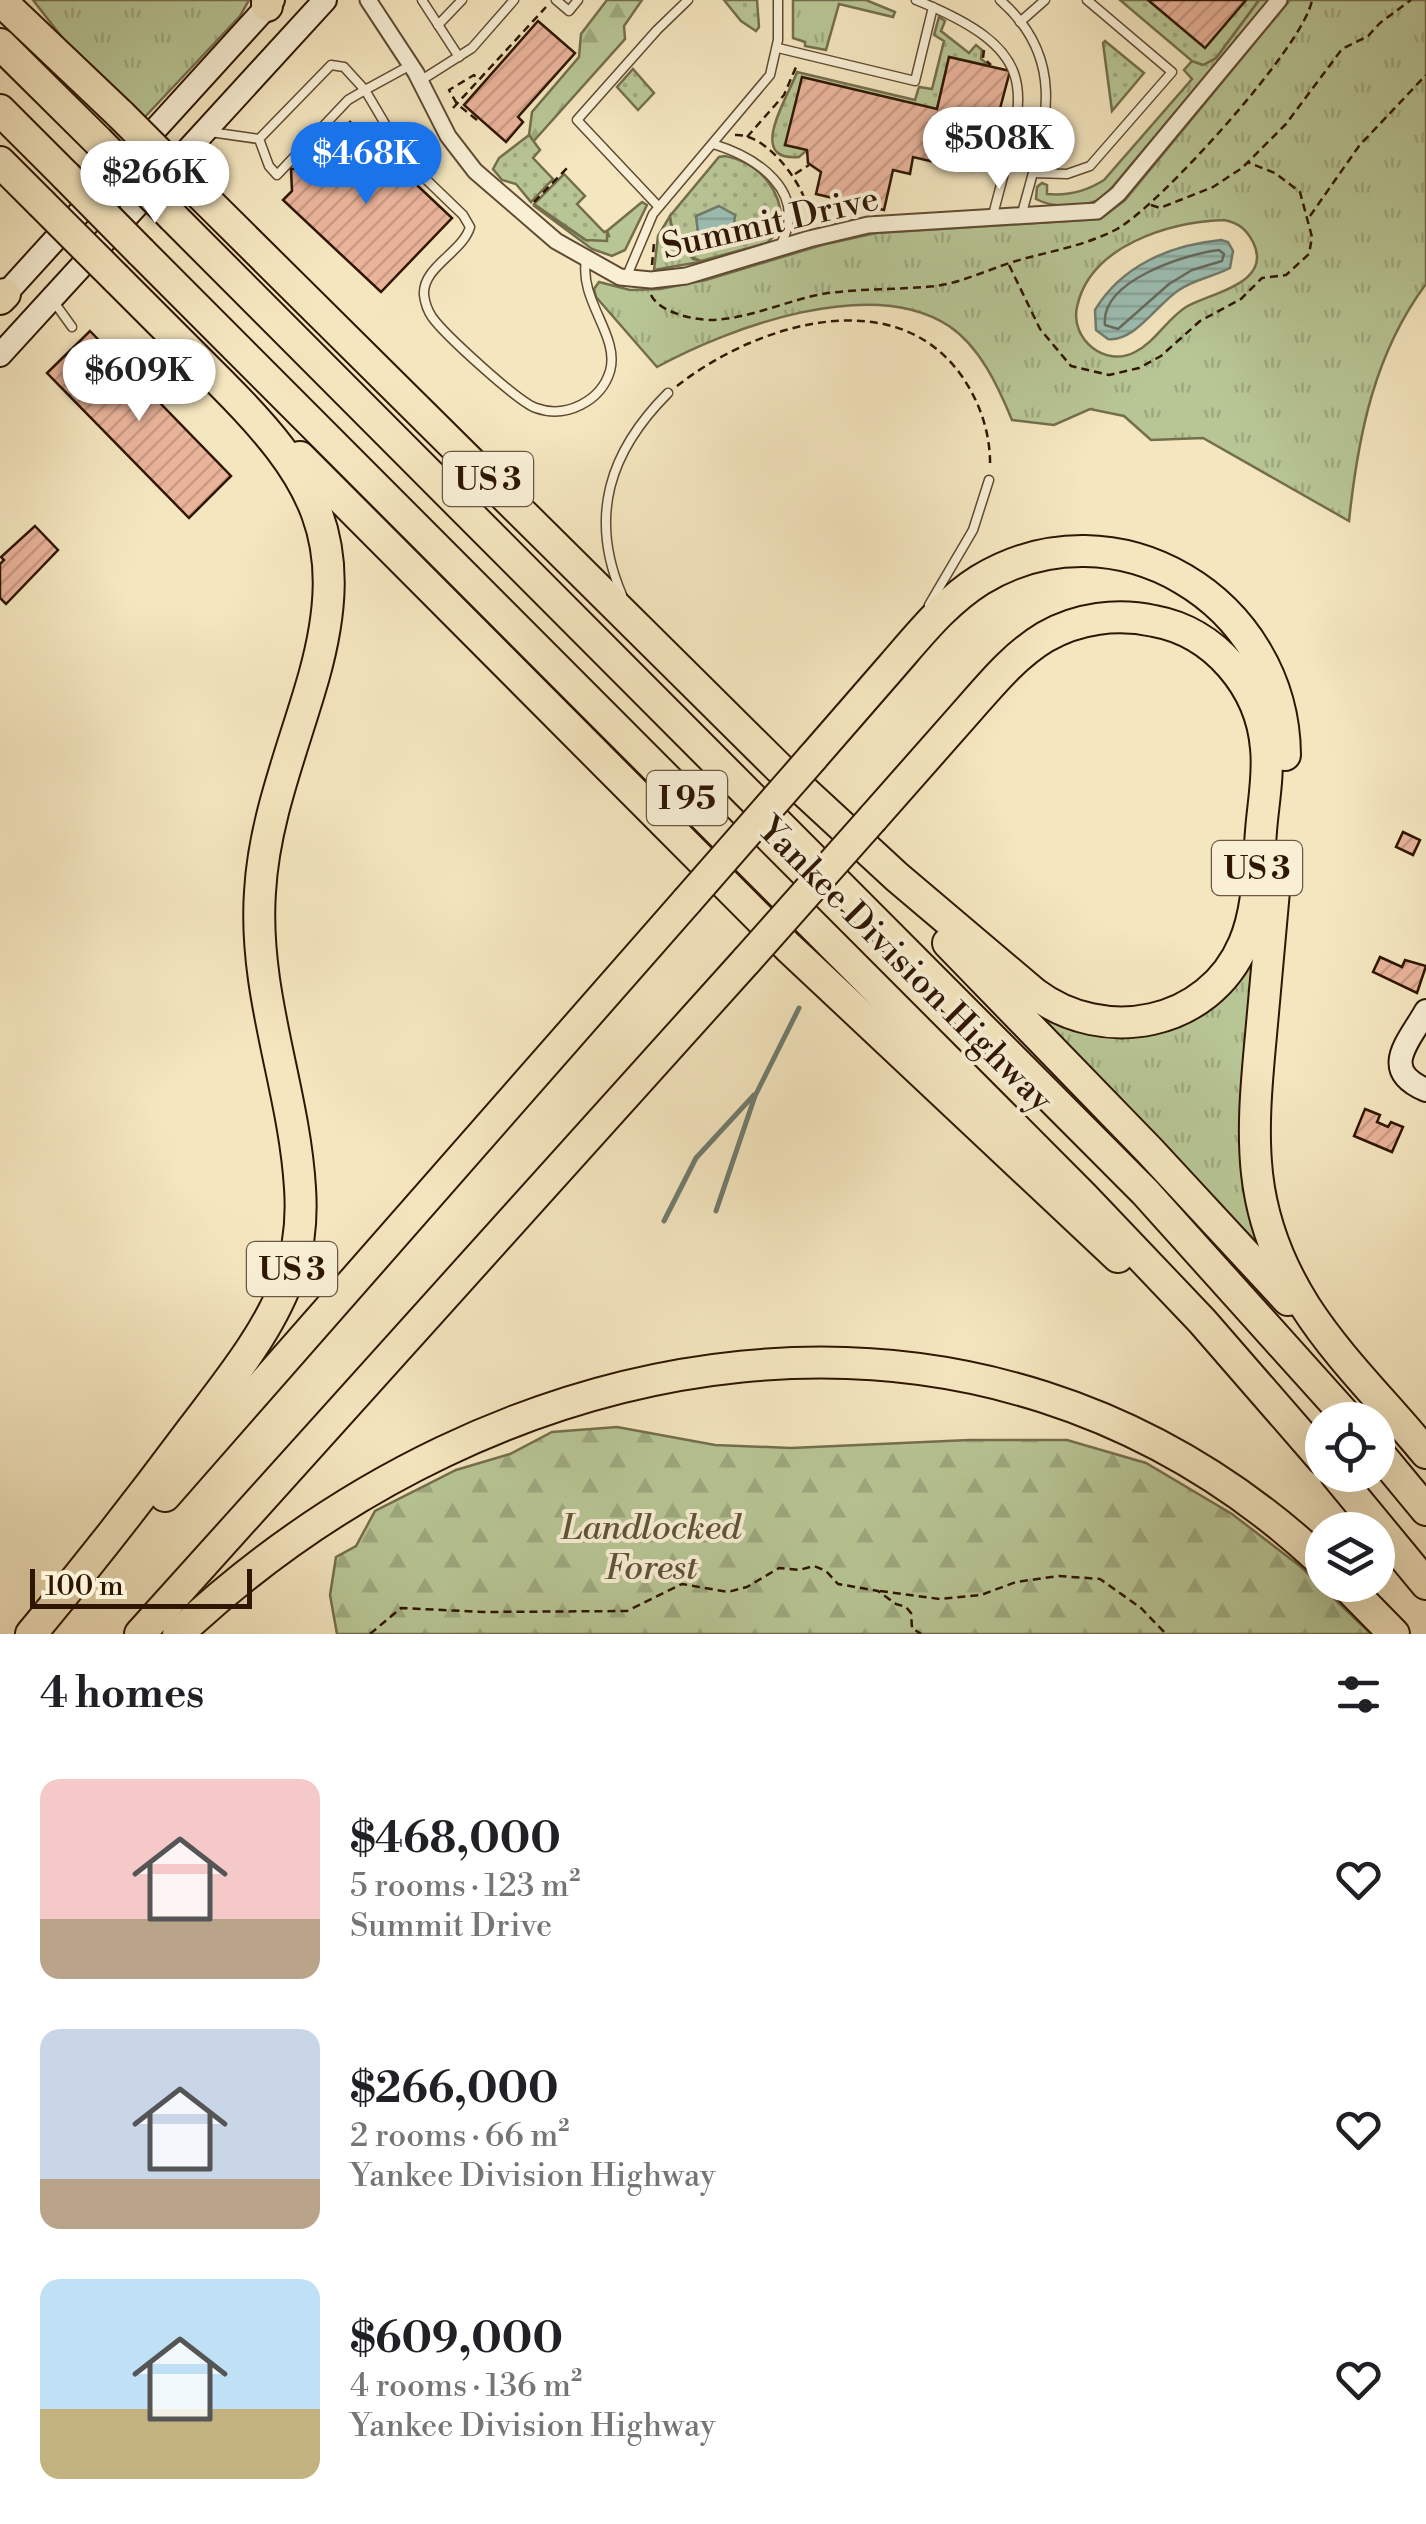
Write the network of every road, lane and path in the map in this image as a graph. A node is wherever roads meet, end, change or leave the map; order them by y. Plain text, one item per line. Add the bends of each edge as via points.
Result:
1 (0, 0) edge
2 (21, 0) edge
3 (325, 0) edge
4 (368, 0) edge
5 (422, 0) edge
6 (462, 0) edge
7 (514, 0) edge
8 (556, 0) edge
9 (578, 0) edge
10 (688, 0) edge
11 (778, 0) edge
12 (916, 0) edge
13 (1000, 0) edge
14 (1045, 0) edge
15 (1087, 0) edge
16 (1279, 0) edge
17 (1410, 0) edge
18 (269, 2) edge
19 (933, 7) junction
20 (541, 12) dead end
21 (498, 19) junction
22 (1020, 22) junction
23 (438, 24) junction
24 (518, 37) junction
25 (0, 44) edge
26 (476, 45) junction
27 (979, 46) dead end
28 (778, 48) junction
29 (459, 57) junction
30 (798, 60) dead end
31 (495, 63) junction
32 (991, 64) dead end
33 (411, 66) junction
34 (1426, 75) edge
35 (82, 77) junction
36 (420, 81) junction
37 (478, 81) junction
38 (365, 90) junction
39 (458, 104) junction
40 (0, 110) edge
41 (449, 113) dead end
42 (477, 120) dead end
43 (206, 132) junction
44 (747, 137) junction
45 (259, 139) junction
46 (731, 140) dead end
47 (712, 144) junction
48 (0, 162) edge
49 (1248, 162) junction
50 (809, 165) dead end
51 (568, 167) dead end
52 (1033, 173) junction
53 (793, 174) junction
54 (805, 200) dead end
55 (534, 202) dead end
56 (1150, 204) dead end
57 (658, 206) junction
58 (1022, 213) junction
59 (992, 215) junction
60 (1308, 218) junction
61 (655, 238) dead end
62 (778, 248) junction
63 (586, 260) junction
64 (1008, 263) dead end
65 (652, 270) dead end
66 (626, 278) junction
67 (2, 298) edge
68 (52, 298) junction
69 (72, 326) dead end
70 (0, 355) edge
71 (668, 393) joint
72 (256, 419) junction
73 (989, 480) joint
74 (650, 640) junction
75 (879, 682) junction
76 (779, 768) junction
77 (1426, 1011) edge
78 (1426, 1090) edge
79 (1327, 1336) junction
80 (1228, 1350) junction
81 (1334, 1402) edge
82 (1305, 1438) edge
83 (1426, 1453) edge
84 (1395, 1473) edge
85 (1350, 1492) edge
86 (1426, 1510) edge
87 (1305, 1547) edge
88 (1426, 1584) edge
89 (878, 1591) junction
90 (1363, 1602) edge
91 (31, 1634) edge
92 (47, 1634) edge
93 (140, 1634) edge
94 (178, 1634) edge
95 (370, 1634) edge
96 (921, 1634) edge
97 (1166, 1634) edge
98 (1394, 1634) edge

1 - 35 highway, US 3
2 - 35 highway
3 - 43 main road
4 - 33 street, Summit Drive
5 - 23 lane
6 - 23 lane
7 - 21 lane
8 - 9 lane via 570,11
10 - 57 lane via 577,120
11 - 28 lane
12 - 19 lane
13 - 22 lane
14 - 22 lane
15 - 52 lane via 1172,72 1094,162 1072,173
16 - 58 street, Summit Drive via 1110,202 1088,213
17 - 49 path via 1342,49
18 - 67 main road
19 - 28 lane via 915,81
19 - 59 lane via 1001,50 1018,79 1020,108
20 - 24 path
21 - 24 path
21 - 26 lane
22 - 52 lane via 1047,82
23 - 29 lane
24 - 31 path
25 - 81 highway, Yankee Division Highway / I 95, bridge via 1077,1124
26 - 29 lane
26 - 31 path
27 - 32 path
28 - 47 lane via 763,86
29 - 36 lane
30 - 44 path via 784,94
31 - 37 path
33 - 36 street, Summit Drive
33 - 38 lane
34 - 60 path via 1358,146
35 - 74 highway, US 3, bridge
36 - 63 street, Summit Drive via 448,136 483,179
37 - 39 path
37 - 39 path via 474,74 449,90
38 - 45 lane via 344,67 332,65
38 - 45 lane via 277,175
38 - 63 lane via 402,156 470,228 427,280 430,313 540,410 581,406 609,373 610,348 585,287
39 - 41 path
39 - 42 path
40 - 80 highway, Yankee Division Highway / I 95, bridge via 988,1099
43 - 45 lane
43 - 68 main road
44 - 46 path
44 - 53 path
47 - 57 lane
47 - 62 lane via 758,162 779,186 788,217
48 - 72 highway, US 3, bridge
49 - 56 path via 1214,187 1160,208
49 - 60 path via 1297,186
50 - 53 path
51 - 55 path
52 - 58 lane
53 - 54 path
57 - 66 lane
58 - 59 street, Summit Drive
59 - 62 street, Summit Drive via 868,225
60 - 64 path via 1312,250 1296,269 1262,278 1161,356 1116,375 1077,370 1059,355
61 - 65 path
62 - 66 street, Summit Drive via 679,277
63 - 66 street, Summit Drive
68 - 69 lane
68 - 70 main road
71 - 73 path via 765,338 824,322 884,322 935,347 967,384 987,432
71 - 74 lane via 624,448 606,516 618,585
72 - 80 highway via 862,1019 1095,1238
72 - 91 highway, US 3 via 307,488 328,577 324,636 270,825 259,907 264,993 299,1174 296,1247 282,1294 242,1360
73 - 75 lane via 966,545
74 - 76 highway, US 3
75 - 79 highway via 961,594 995,572 1048,555 1101,553 1155,565 1203,590 1242,628 1275,688 1285,740 1255,1170 1274,1247
75 - 92 highway, bridge
76 - 79 highway
76 - 93 highway, US 3, bridge via 896,876 1069,1014 1136,1023 1176,1011 1204,995 1242,947 1254,903 1266,769 1264,732 1246,685 1201,640 1152,620 1092,620 1045,637 1016,659 873,818 747,960
77 - 78 main road via 1400,1069
79 - 83 highway
80 - 82 highway, Yankee Division Highway / I 95
84 - 86 highway
85 - 88 highway
87 - 94 highway via 1210,1476 1088,1414 928,1370 766,1363 607,1390 456,1446 315,1526
89 - 95 path via 838,1584 814,1566 780,1568 728,1592 682,1584 628,1611 401,1608
89 - 96 path via 906,1606 912,1628
89 - 97 path via 940,1599 1059,1576 1100,1579
90 - 98 highway

